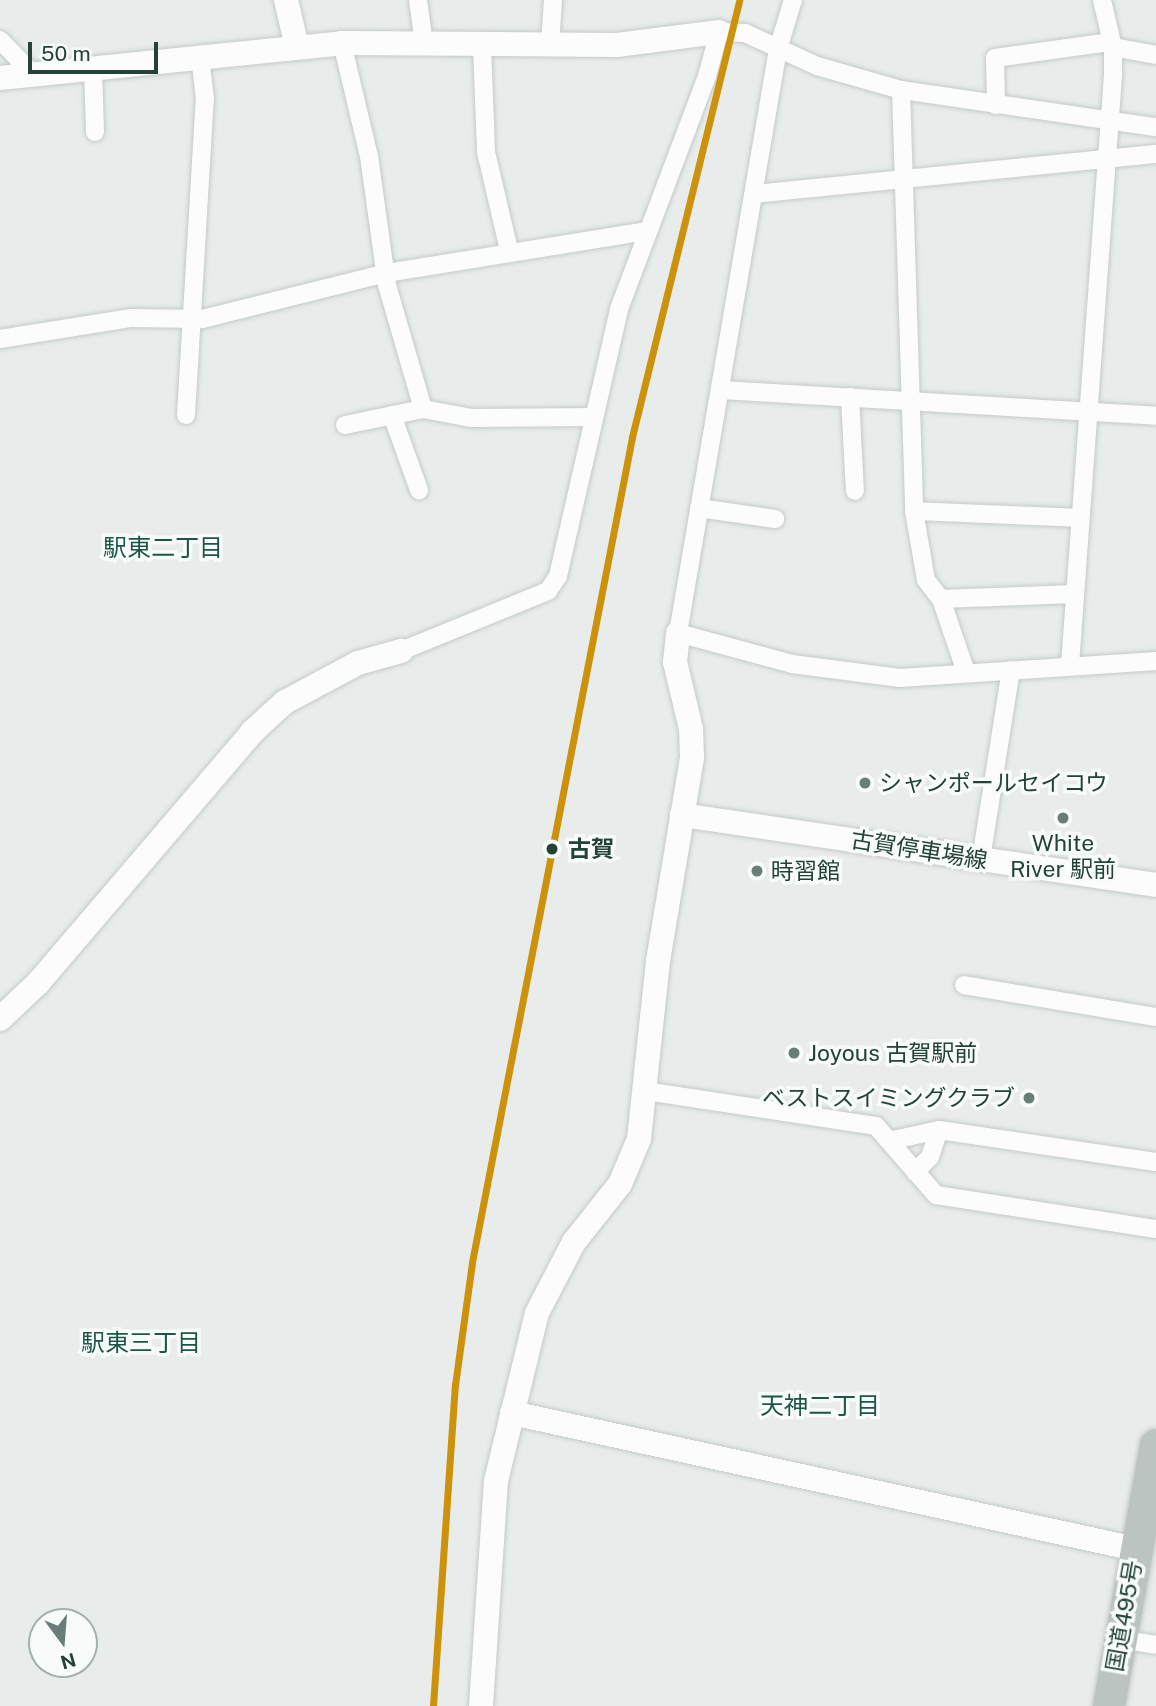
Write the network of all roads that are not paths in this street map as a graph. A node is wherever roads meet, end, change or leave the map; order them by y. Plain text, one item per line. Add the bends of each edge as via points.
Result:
1 (286, 0) edge
2 (418, 0) edge
3 (553, 0) edge
4 (793, 0) edge
5 (1102, 0) edge
6 (719, 32) junction
7 (0, 40) edge
8 (342, 43) junction
9 (424, 44) junction
10 (1112, 45) junction
11 (482, 46) junction
12 (550, 46) junction
13 (297, 47) junction
14 (778, 49) junction
15 (1156, 55) edge
16 (200, 57) junction
17 (93, 66) junction
18 (32, 73) junction
19 (0, 78) edge
20 (901, 90) junction
21 (996, 105) junction
22 (1109, 121) junction
23 (1156, 127) edge
24 (95, 132) dead end
25 (1156, 155) edge
26 (1108, 159) junction
27 (901, 181) junction
28 (754, 194) junction
29 (647, 231) junction
30 (509, 250) junction
31 (387, 273) junction
32 (190, 318) junction
33 (0, 339) edge
34 (722, 390) junction
35 (850, 397) junction
36 (911, 402) junction
37 (423, 409) junction
38 (1087, 412) junction
39 (186, 415) dead end
40 (392, 415) junction
41 (1156, 416) edge
42 (593, 417) junction
43 (345, 425) dead end
44 (419, 490) dead end
45 (855, 491) dead end
46 (699, 508) junction
47 (914, 512) junction
48 (1079, 518) junction
49 (775, 519) dead end
50 (1075, 594) junction
51 (941, 599) junction
52 (678, 633) junction
53 (401, 652) joint
54 (1156, 662) edge
55 (1070, 665) junction
56 (1011, 670) junction
57 (966, 673) junction
58 (682, 815) junction
59 (981, 859) junction
60 (1156, 885) edge
61 (964, 985) dead end
62 (1156, 1017) edge
63 (0, 1019) edge
64 (645, 1091) junction
65 (939, 1130) junction
66 (893, 1140) junction
67 (1156, 1163) edge
68 (915, 1172) junction
69 (1156, 1229) edge
70 (512, 1413) junction
71 (1156, 1445) edge
72 (1151, 1492) edge
73 (1136, 1549) junction
74 (1119, 1639) junction
75 (1156, 1645) edge
76 (481, 1706) edge
77 (1109, 1706) edge

1 - 13 street
2 - 9 street
3 - 12 street
4 - 14 street
5 - 10 street
6 - 12 street via 617,45
6 - 14 street via 745,33
6 - 29 street via 708,76
7 - 18 street
8 - 9 street
8 - 13 street
8 - 31 street via 369,156
9 - 11 street
10 - 15 street
10 - 21 street via 995,58
10 - 22 street
11 - 12 street
11 - 30 street via 486,152
13 - 16 street
14 - 20 street via 817,66
14 - 28 street
16 - 17 street
16 - 32 street via 205,99
17 - 18 street
17 - 24 street
18 - 19 street
20 - 21 street
20 - 27 street
21 - 22 street
22 - 23 street
22 - 26 street
25 - 26 street
26 - 27 street
26 - 38 street
27 - 28 street
27 - 36 street
28 - 34 street
29 - 30 street
29 - 42 street via 619,309
30 - 31 street
31 - 32 street via 238,313
31 - 37 street via 410,378
32 - 33 street via 131,318
32 - 39 street
34 - 35 street
34 - 46 street
35 - 36 street
35 - 45 street
36 - 38 street
36 - 47 street
37 - 40 street
37 - 42 street via 472,418
38 - 41 street
38 - 48 street
40 - 43 street
40 - 44 street
42 - 53 street via 558,576 548,591
46 - 49 street
46 - 52 street
47 - 48 street
47 - 51 street via 926,580
48 - 50 street
50 - 51 street
50 - 55 street
51 - 57 street
52 - 57 street via 792,664 878,677
52 - 58 street via 675,662 691,729 692,757
53 - 63 street via 358,663 285,702 252,732 38,983
54 - 55 street
55 - 56 street
56 - 57 street
56 - 59 street
58 - 59 street, 古賀停車場線
58 - 64 street via 658,961
59 - 60 street, 古賀停車場線
61 - 62 street
64 - 66 street via 876,1126
64 - 70 street via 632,1161 551,1281 537,1313
65 - 66 street
65 - 67 street
65 - 68 street via 930,1157
66 - 68 street
68 - 69 street via 936,1195
70 - 73 street
70 - 76 street via 496,1481
71 - 72 highway, 国道495号
72 - 73 highway, 国道495号
73 - 74 highway, 国道495号
74 - 75 street
74 - 77 highway, 国道495号

